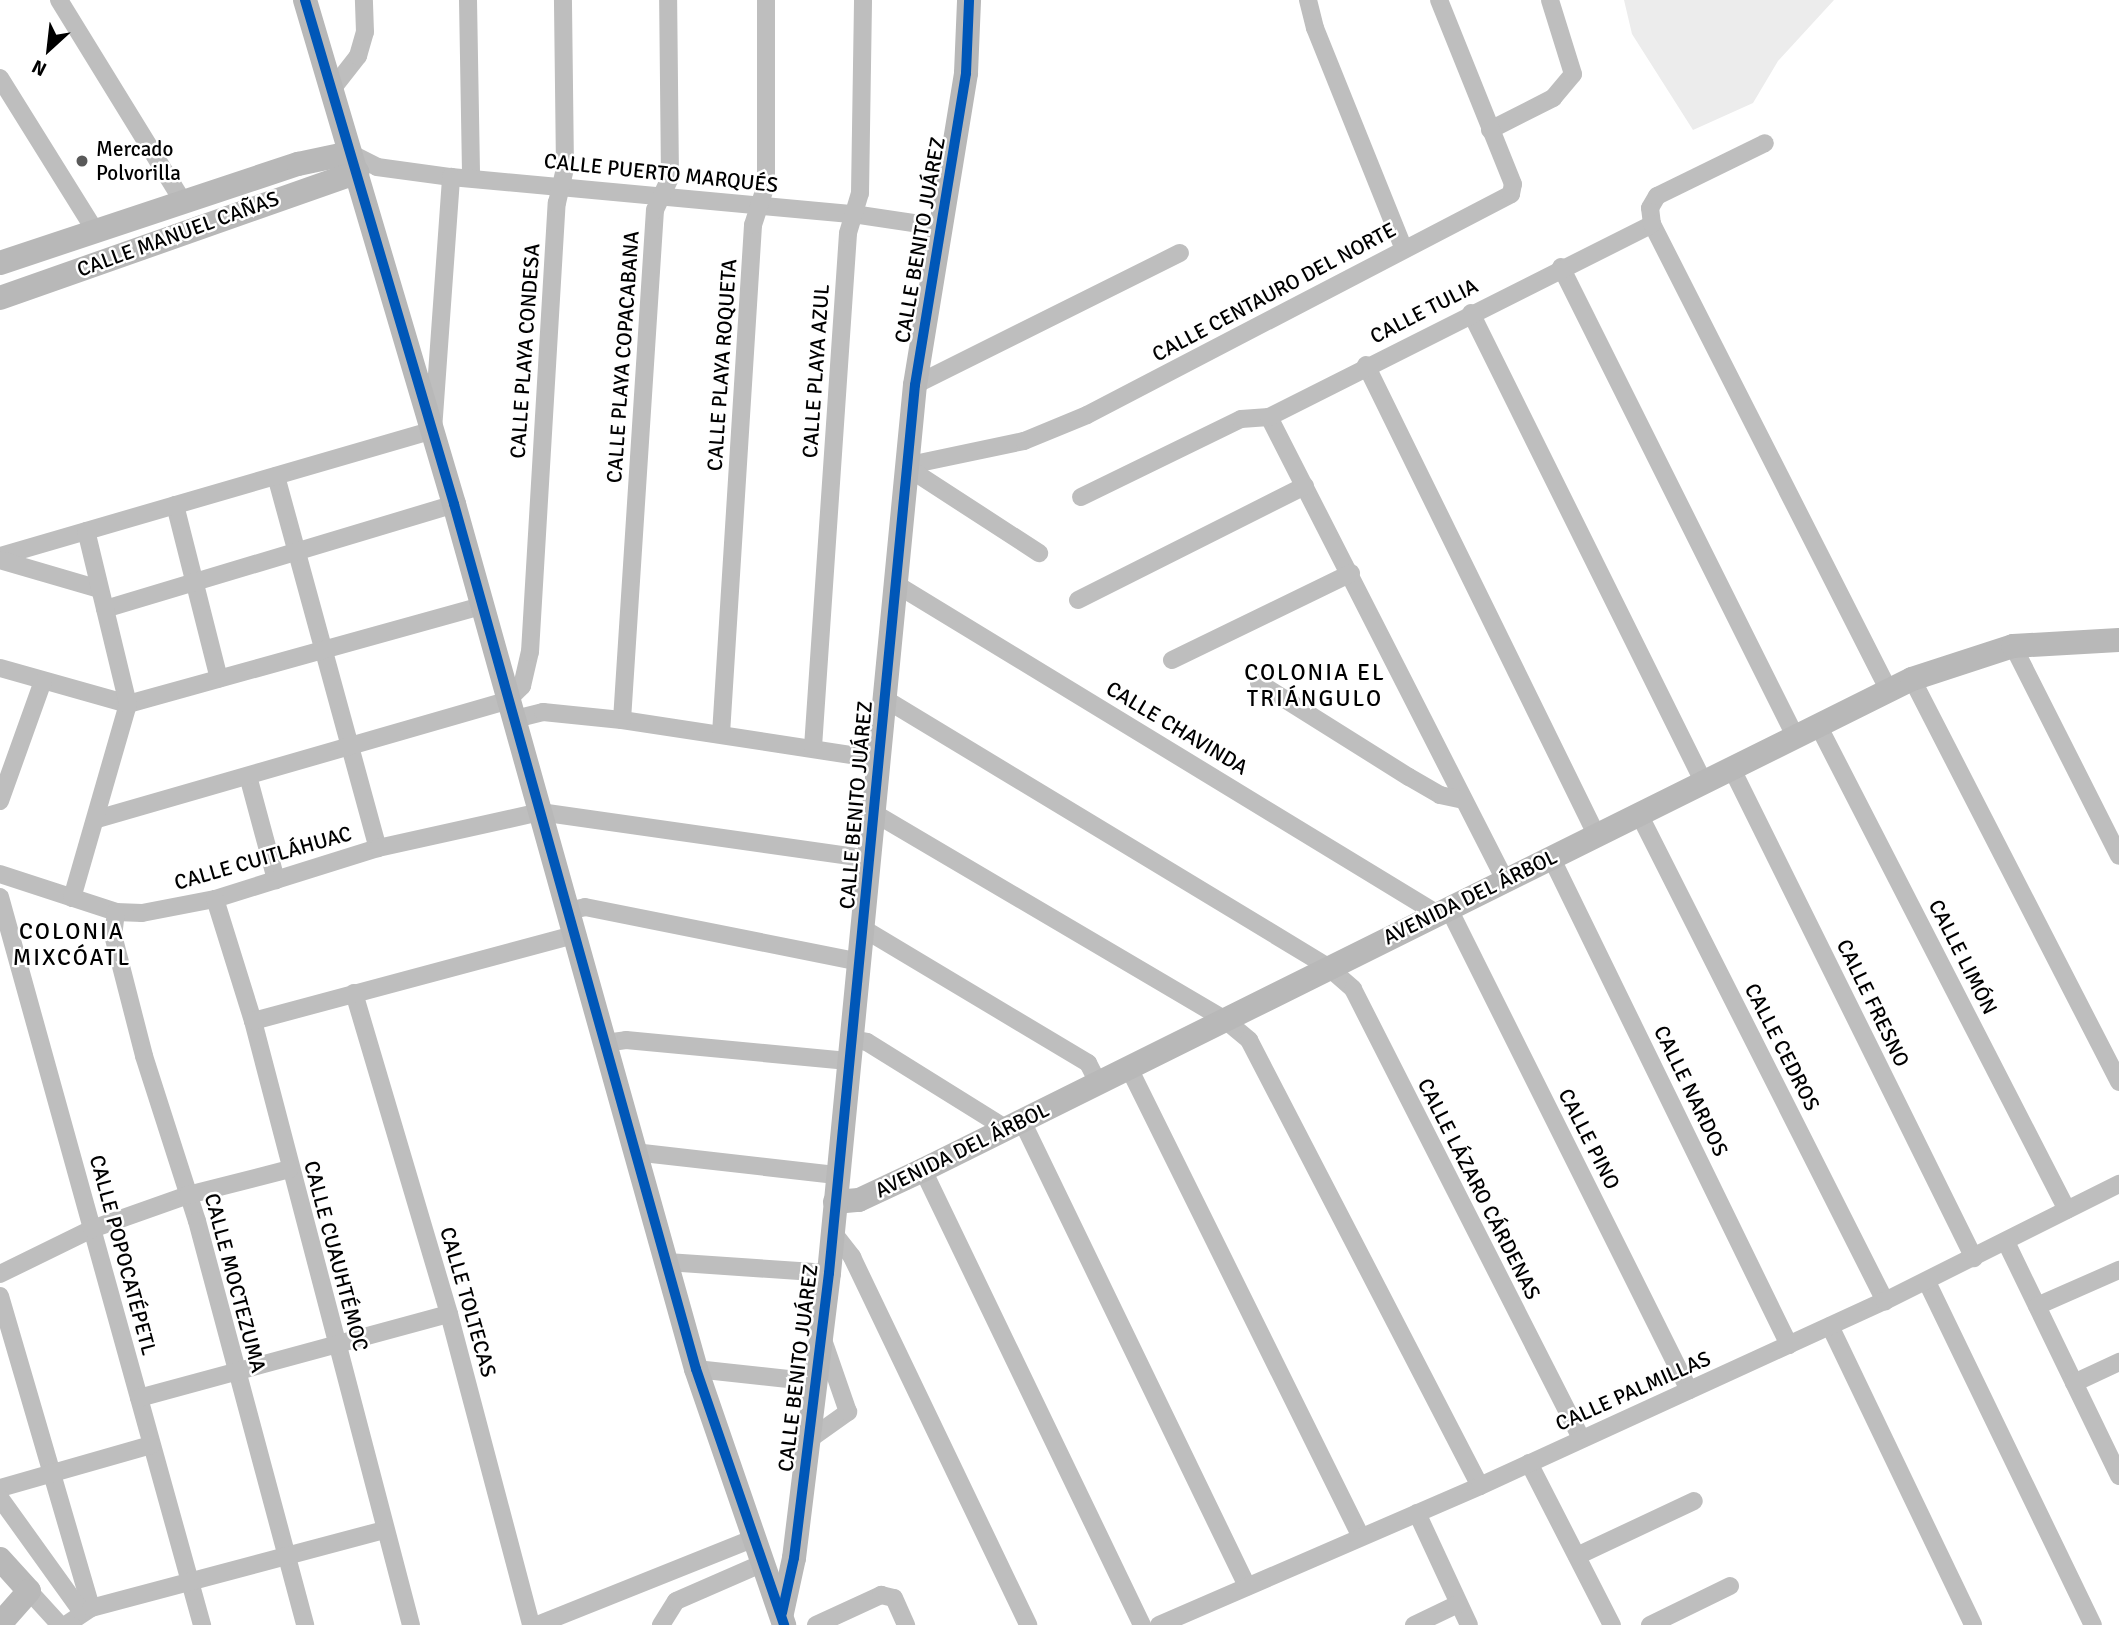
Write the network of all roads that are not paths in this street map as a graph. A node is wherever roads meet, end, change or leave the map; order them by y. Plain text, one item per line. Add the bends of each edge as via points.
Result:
1 (59, 0) edge
2 (289, 0) edge
3 (305, 0) edge
4 (364, 0) edge
5 (468, 0) edge
6 (563, 0) edge
7 (668, 0) edge
8 (766, 0) edge
9 (863, 0) edge
10 (969, 0) edge
11 (1308, 0) edge
12 (1438, 0) edge
13 (1549, 0) edge
14 (0, 78) edge
15 (333, 89) junction
16 (1490, 130) junction
17 (1765, 143) dead end
18 (353, 164) junction
19 (451, 177) junction
20 (471, 178) junction
21 (563, 186) junction
22 (664, 195) junction
23 (184, 203) junction
24 (762, 206) junction
25 (853, 214) junction
26 (1652, 224) junction
27 (940, 227) junction
28 (94, 229) junction
29 (1404, 249) junction
30 (1180, 253) dead end
31 (0, 263) edge
32 (1561, 267) junction
33 (0, 298) edge
34 (1471, 313) junction
35 (1366, 365) junction
36 (915, 385) junction
37 (1269, 417) junction
38 (433, 430) junction
39 (905, 466) junction
40 (276, 476) junction
41 (1305, 486) junction
42 (1082, 497) dead end
43 (454, 503) junction
44 (175, 505) junction
45 (86, 531) junction
46 (300, 553) junction
47 (1039, 554) dead end
48 (0, 558) edge
49 (1351, 573) junction
50 (195, 582) junction
51 (894, 583) junction
52 (99, 589) junction
53 (1078, 600) dead end
54 (482, 606) junction
55 (105, 608) junction
56 (2119, 640) edge
57 (2013, 646) junction
58 (324, 649) junction
59 (1172, 660) dead end
60 (0, 668) edge
61 (219, 679) junction
62 (1912, 679) junction
63 (43, 681) junction
64 (1259, 683) dead end
65 (1889, 691) junction
66 (885, 699) junction
67 (128, 704) junction
68 (512, 710) junction
69 (622, 720) junction
70 (1818, 725) junction
71 (721, 734) junction
72 (1794, 734) junction
73 (350, 747) junction
74 (813, 747) junction
75 (878, 758) junction
76 (1731, 767) junction
77 (248, 776) junction
78 (1703, 781) junction
79 (1463, 800) junction
80 (0, 801) edge
81 (540, 812) junction
82 (874, 813) junction
83 (1639, 814) junction
84 (97, 818) junction
85 (1596, 834) junction
86 (378, 848) junction
87 (2119, 856) edge
88 (1551, 857) junction
89 (870, 859) junction
90 (1504, 878) junction
91 (276, 880) junction
92 (1, 885) edge
93 (72, 898) junction
94 (215, 899) junction
95 (1442, 910) junction
96 (568, 911) junction
97 (116, 912) junction
98 (864, 929) junction
99 (575, 935) junction
100 (860, 962) junction
101 (1328, 967) junction
102 (354, 993) junction
103 (1224, 1018) junction
104 (253, 1021) junction
105 (605, 1043) junction
106 (850, 1050) junction
107 (1129, 1068) junction
108 (2119, 1082) edge
109 (1098, 1083) junction
110 (1014, 1125) junction
111 (634, 1152) junction
112 (290, 1169) junction
113 (923, 1170) junction
114 (836, 1175) junction
115 (2119, 1184) edge
116 (188, 1195) junction
117 (835, 1202) junction
118 (2067, 1210) junction
119 (92, 1229) junction
120 (832, 1231) junction
121 (2006, 1242) junction
122 (1974, 1258) junction
123 (667, 1262) junction
124 (2119, 1270) edge
125 (829, 1273) junction
126 (0, 1274) edge
127 (1927, 1282) junction
128 (0, 1296) edge
129 (1885, 1301) junction
130 (2036, 1306) junction
131 (449, 1314) junction
132 (1830, 1326) junction
133 (821, 1333) junction
134 (1789, 1345) junction
135 (336, 1346) junction
136 (2119, 1362) edge
137 (696, 1369) junction
138 (234, 1371) junction
139 (815, 1382) junction
140 (2074, 1382) junction
141 (1689, 1390) junction
142 (139, 1398) junction
143 (1581, 1438) junction
144 (810, 1439) junction
145 (150, 1445) junction
146 (1529, 1463) junction
147 (2117, 1465) edge
148 (52, 1474) junction
149 (1480, 1486) junction
150 (0, 1488) edge
151 (0, 1498) edge
152 (1694, 1501) dead end
153 (1416, 1513) junction
154 (385, 1530) junction
155 (1360, 1535) junction
156 (754, 1538) junction
157 (286, 1553) junction
158 (1577, 1556) junction
159 (0, 1559) edge
160 (763, 1563) junction
161 (191, 1583) junction
162 (1247, 1586) junction
163 (1730, 1586) dead end
164 (29, 1591) junction
165 (1458, 1604) junction
166 (86, 1610) junction
167 (1193, 1618) edge
168 (783, 1619) edge
169 (0, 1624) edge
170 (60, 1625) edge
171 (66, 1625) edge
172 (202, 1625) edge
173 (305, 1625) edge
174 (411, 1625) edge
175 (531, 1625) edge
176 (537, 1625) edge
177 (661, 1625) edge
178 (816, 1625) edge
179 (906, 1625) edge
180 (1028, 1625) edge
181 (1142, 1625) edge
182 (1159, 1625) edge
183 (1414, 1625) edge
184 (1469, 1625) edge
185 (1612, 1625) edge
186 (1650, 1625) edge
187 (1973, 1625) edge
188 (2093, 1625) edge

1 - 23 street
2 - 18 street
3 - 15 street
4 - 15 street via 365,32 358,56
5 - 20 street
6 - 21 street, CALLE PLAYA CONDESA
7 - 22 street, CALLE PLAYA COPACABANA via 670,178
8 - 24 street, CALLE PLAYA ROQUETA
9 - 25 street, CALLE PLAYA AZUL via 860,192
10 - 27 street, CALLE BENITO JUÁREZ via 966,73
11 - 29 street via 1315,28
12 - 16 street
13 - 16 street via 1572,58 1573,74 1565,87
14 - 28 street
15 - 18 street
16 - 29 street, CALLE CENTAURO DEL NORTE via 1513,184 1511,194
17 - 26 street via 1657,196 1650,208
18 - 19 street, CALLE PUERTO MARQUÉS
18 - 23 street, CALLE MANUEL CAÑAS
18 - 33 street, CALLE MANUEL CAÑAS
18 - 38 street, CALLE BENITO JUÁREZ
19 - 20 street, CALLE PUERTO MARQUÉS
19 - 38 street
20 - 21 street, CALLE PUERTO MARQUÉS
21 - 22 street, CALLE PUERTO MARQUÉS
21 - 68 street, CALLE PLAYA CONDESA via 557,203 530,652
22 - 24 street, CALLE PUERTO MARQUÉS
22 - 69 street, CALLE PLAYA COPACABANA via 655,210
23 - 28 street, CALLE MANUEL CAÑAS
24 - 25 street, CALLE PUERTO MARQUÉS
24 - 71 street, CALLE PLAYA ROQUETA via 753,225
25 - 27 street, CALLE PUERTO MARQUÉS
25 - 74 street, CALLE PLAYA AZUL
26 - 32 street, CALLE TULIA
26 - 65 street
27 - 36 street, CALLE BENITO JUÁREZ
28 - 31 street, CALLE MANUEL CAÑAS
29 - 39 street, CALLE CENTAURO DEL NORTE via 1087,415 1024,441
30 - 36 street
32 - 34 street, CALLE TULIA
32 - 72 street
34 - 35 street, CALLE TULIA
34 - 78 street
35 - 37 street, CALLE TULIA
35 - 85 street
36 - 39 street, CALLE BENITO JUÁREZ
37 - 41 street
37 - 42 street, CALLE TULIA via 1241,419
38 - 40 street
38 - 43 street, CALLE BENITO JUÁREZ
39 - 47 street
39 - 51 street, CALLE BENITO JUÁREZ
40 - 44 street
40 - 46 street
41 - 49 street
41 - 53 street
43 - 46 street
43 - 54 street, CALLE BENITO JUÁREZ
44 - 45 street
44 - 50 street
45 - 48 street
45 - 52 street
46 - 50 street
46 - 58 street
48 - 52 street
49 - 59 street
49 - 79 street
50 - 55 street
50 - 61 street
51 - 66 street, CALLE BENITO JUÁREZ
51 - 95 street, CALLE CHAVINDA
52 - 55 street
54 - 58 street
54 - 68 street, CALLE BENITO JUÁREZ
55 - 67 street
56 - 57 street, AVENIDA DEL ÁRBOL
57 - 62 street, AVENIDA DEL ÁRBOL
57 - 87 street
58 - 61 street
58 - 73 street
60 - 63 street
61 - 67 street
62 - 65 street, AVENIDA DEL ÁRBOL
62 - 108 street
63 - 67 street
63 - 80 street
64 - 79 street via 1440,795
65 - 70 street, AVENIDA DEL ÁRBOL
66 - 75 street, CALLE BENITO JUÁREZ
66 - 101 street, CALLE LÁZARO CÁRDENAS
67 - 84 street
68 - 69 street
68 - 73 street
68 - 81 street, CALLE BENITO JUÁREZ
69 - 71 street
70 - 72 street, AVENIDA DEL ÁRBOL
70 - 118 street, CALLE LIMÓN
71 - 74 street
72 - 76 street, AVENIDA DEL ÁRBOL
73 - 77 street
73 - 86 street
74 - 75 street
75 - 82 street, CALLE BENITO JUÁREZ
76 - 78 street, AVENIDA DEL ÁRBOL
76 - 122 street, CALLE FRESNO
77 - 84 street
77 - 91 street
78 - 83 street, AVENIDA DEL ÁRBOL
79 - 90 street
81 - 86 street, CALLE CUITLÁHUAC
81 - 89 street
81 - 96 street, CALLE BENITO JUÁREZ
82 - 89 street, CALLE BENITO JUÁREZ
82 - 103 street
83 - 85 street, AVENIDA DEL ÁRBOL
83 - 129 street, CALLE CEDROS
84 - 93 street
85 - 88 street, AVENIDA DEL ÁRBOL
86 - 91 street, CALLE CUITLÁHUAC
88 - 90 street, AVENIDA DEL ÁRBOL
88 - 134 street, CALLE NARDOS
89 - 98 street, CALLE BENITO JUÁREZ
90 - 95 street, AVENIDA DEL ÁRBOL
91 - 94 street, CALLE CUITLÁHUAC
92 - 93 street, CALLE CUITLÁHUAC
92 - 119 street, CALLE POPOCATÉPETL
93 - 97 street, CALLE CUITLÁHUAC
94 - 97 street, CALLE CUITLÁHUAC via 142,913
94 - 104 street, CALLE CUAUHTÉMOC
95 - 101 street, AVENIDA DEL ÁRBOL
95 - 141 street, CALLE PINO
96 - 99 street, CALLE BENITO JUÁREZ
96 - 100 street via 585,907
97 - 116 street, CALLE MOCTEZUMA via 113,935 140,1043
98 - 100 street, CALLE BENITO JUÁREZ
98 - 109 street via 1088,1063
99 - 102 street
99 - 105 street, CALLE BENITO JUÁREZ
100 - 106 street, CALLE BENITO JUÁREZ
101 - 103 street, AVENIDA DEL ÁRBOL
101 - 143 street, CALLE LÁZARO CÁRDENAS via 1353,989
102 - 104 street
102 - 131 street, CALLE TOLTECAS
103 - 107 street, AVENIDA DEL ÁRBOL
103 - 149 street via 1249,1040
104 - 112 street, CALLE CUAUHTÉMOC
105 - 106 street via 626,1040
105 - 111 street, CALLE BENITO JUÁREZ
106 - 110 street via 867,1042
106 - 114 street, CALLE BENITO JUÁREZ
107 - 109 street, AVENIDA DEL ÁRBOL
107 - 155 street
109 - 110 street, AVENIDA DEL ÁRBOL
110 - 113 street, AVENIDA DEL ÁRBOL
110 - 162 street
111 - 114 street
111 - 123 street, CALLE BENITO JUÁREZ
112 - 116 street
112 - 135 street, CALLE CUAUHTÉMOC
113 - 117 street, AVENIDA DEL ÁRBOL via 859,1200
113 - 181 street
114 - 117 street, CALLE BENITO JUÁREZ
115 - 118 street, CALLE PALMILLAS
116 - 119 street
116 - 138 street, CALLE MOCTEZUMA
117 - 120 street, CALLE BENITO JUÁREZ
118 - 121 street, CALLE PALMILLAS
119 - 126 street
119 - 142 street, CALLE POPOCATÉPETL
120 - 125 street, CALLE BENITO JUÁREZ
120 - 180 street via 852,1257
121 - 122 street, CALLE PALMILLAS
121 - 130 street
122 - 127 street, CALLE PALMILLAS
123 - 125 street
123 - 137 street, CALLE BENITO JUÁREZ
124 - 130 street
125 - 133 street, CALLE BENITO JUÁREZ
127 - 129 street, CALLE PALMILLAS
127 - 188 street
128 - 148 street
129 - 132 street, CALLE PALMILLAS
130 - 140 street
131 - 135 street
131 - 175 street, CALLE TOLTECAS
132 - 134 street, CALLE PALMILLAS
132 - 187 street
133 - 139 street, CALLE BENITO JUÁREZ
133 - 144 street via 848,1412
134 - 141 street, CALLE PALMILLAS
135 - 138 street
135 - 154 street, CALLE CUAUHTÉMOC
136 - 140 street
137 - 139 street
137 - 156 street, CALLE BENITO JUÁREZ
138 - 142 street
138 - 157 street, CALLE MOCTEZUMA
139 - 144 street, CALLE BENITO JUÁREZ
140 - 147 street
141 - 143 street, CALLE PALMILLAS
142 - 145 street, CALLE POPOCATÉPETL
143 - 146 street, CALLE PALMILLAS
144 - 168 street, CALLE BENITO JUÁREZ
145 - 148 street
145 - 161 street, CALLE POPOCATÉPETL
146 - 149 street, CALLE PALMILLAS
146 - 158 street
148 - 150 street
148 - 166 street
149 - 153 street, CALLE PALMILLAS
151 - 166 street
152 - 158 street
153 - 155 street, CALLE PALMILLAS
153 - 165 street
154 - 157 street
154 - 174 street, CALLE CUAUHTÉMOC
155 - 162 street, CALLE PALMILLAS
156 - 160 street, CALLE BENITO JUÁREZ
156 - 176 street
157 - 161 street
157 - 173 street, CALLE MOCTEZUMA
158 - 185 street
159 - 164 street
160 - 168 street, CALLE BENITO JUÁREZ
160 - 177 street via 676,1601
161 - 166 street
161 - 172 street, CALLE POPOCATÉPETL
162 - 167 street, CALLE PALMILLAS
163 - 186 street
164 - 169 street
164 - 170 street
165 - 183 street
165 - 184 street
166 - 171 street
167 - 182 street, CALLE PALMILLAS
178 - 179 street via 881,1595 894,1598

